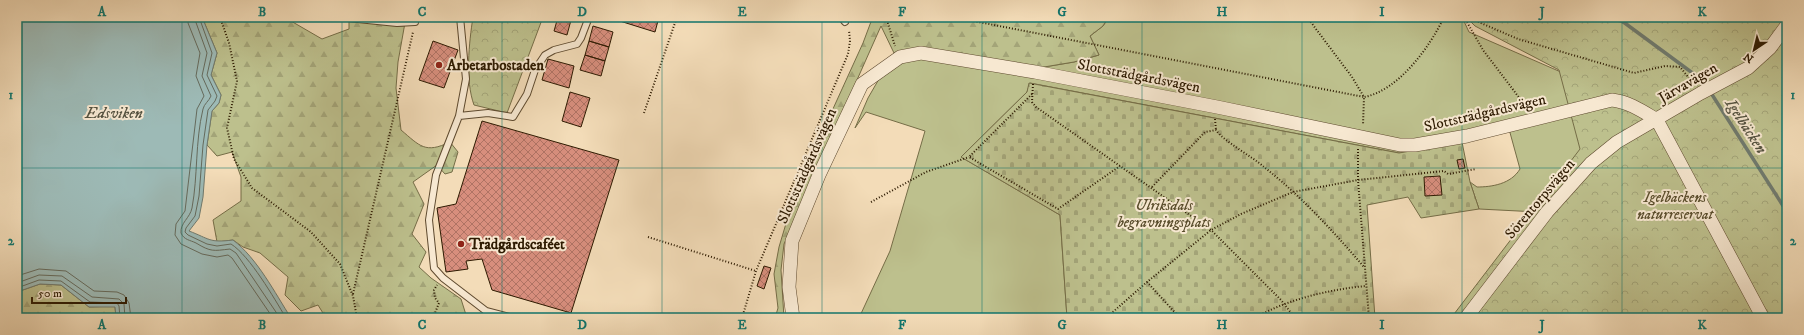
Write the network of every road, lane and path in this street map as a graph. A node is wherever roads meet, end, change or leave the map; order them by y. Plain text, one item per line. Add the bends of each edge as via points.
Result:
1 (220, 17) edge
2 (338, 17) edge
3 (589, 17) edge
4 (677, 17) edge
5 (886, 17) edge
6 (953, 17) edge
7 (1307, 17) edge
8 (1444, 17) edge
9 (1464, 17) edge
10 (1467, 17) edge
11 (461, 18) edge
12 (843, 20) edge
13 (415, 22) joint
14 (1787, 25) edge
15 (900, 57) junction
16 (1035, 72) junction
17 (1701, 93) junction
18 (1032, 94) junction
19 (1364, 97) junction
20 (644, 113) dead end
21 (459, 116) junction
22 (1530, 120) junction
23 (1657, 120) junction
24 (1361, 137) junction
25 (968, 157) junction
26 (1121, 166) junction
27 (1476, 169) dead end
28 (1358, 180) junction
29 (1152, 187) junction
30 (1294, 192) junction
31 (871, 202) dead end
32 (1211, 230) junction
33 (648, 237) dead end
34 (1364, 268) junction
35 (756, 271) junction
36 (443, 278) junction
37 (1147, 282) junction
38 (1366, 286) junction
39 (353, 296) junction
40 (1285, 305) junction
41 (357, 318) edge
42 (433, 318) edge
43 (514, 318) edge
44 (742, 318) edge
45 (793, 318) edge
46 (1106, 318) edge
47 (1180, 318) edge
48 (1255, 318) edge
49 (1295, 318) edge
50 (1370, 318) edge
51 (1466, 318) edge
52 (1763, 318) edge

1 - 39 path via 229,43 237,81 227,128 234,159 252,188 311,232 340,264
2 - 13 lane via 397,23
3 - 21 lane via 577,44 545,55 535,70 527,94 513,117 488,113
4 - 20 path
5 - 15 path
6 - 19 path
7 - 19 path
8 - 19 path via 1429,44 1400,76 1384,90
9 - 22 path via 1483,50 1526,105
10 - 17 path via 1518,39 1634,73 1664,66 1680,66
11 - 21 lane via 466,79
12 - 35 path via 849,30 848,54
13 - 39 path
14 - 17 street, Järvavägen via 1770,48 1748,68
15 - 16 street, Slottsträdgårdsvägen via 921,53
15 - 45 street, Slottsträdgårdsvägen via 862,84 818,175 792,241 789,287
16 - 18 path
16 - 24 street, Slottsträdgårdsvägen
17 - 23 street, Järvavägen
18 - 25 path
18 - 26 path via 1032,102 1036,107
19 - 24 path via 1364,128
21 - 36 lane via 436,175 429,220 434,268
22 - 23 street, Slottsträdgårdsvägen via 1612,100 1630,104
22 - 24 street, Slottsträdgårdsvägen via 1468,136 1415,145 1400,145
23 - 51 street, Sörentorpsvägen via 1617,142 1576,178
23 - 52 street
24 - 28 path via 1357,154
25 - 26 path via 1058,209
25 - 31 path via 926,172
26 - 29 path
27 - 28 path via 1448,174 1444,171
28 - 30 path
28 - 34 path
29 - 30 path via 1205,132 1216,130
29 - 32 path
30 - 32 path via 1240,214
30 - 34 path via 1333,230
32 - 37 path
32 - 40 path
33 - 35 path
34 - 38 path
35 - 44 path
36 - 42 path via 434,290 439,303
36 - 43 lane via 486,311
37 - 46 path
37 - 47 path
38 - 40 path via 1344,288
38 - 50 path
39 - 41 path
40 - 48 path
40 - 49 path

